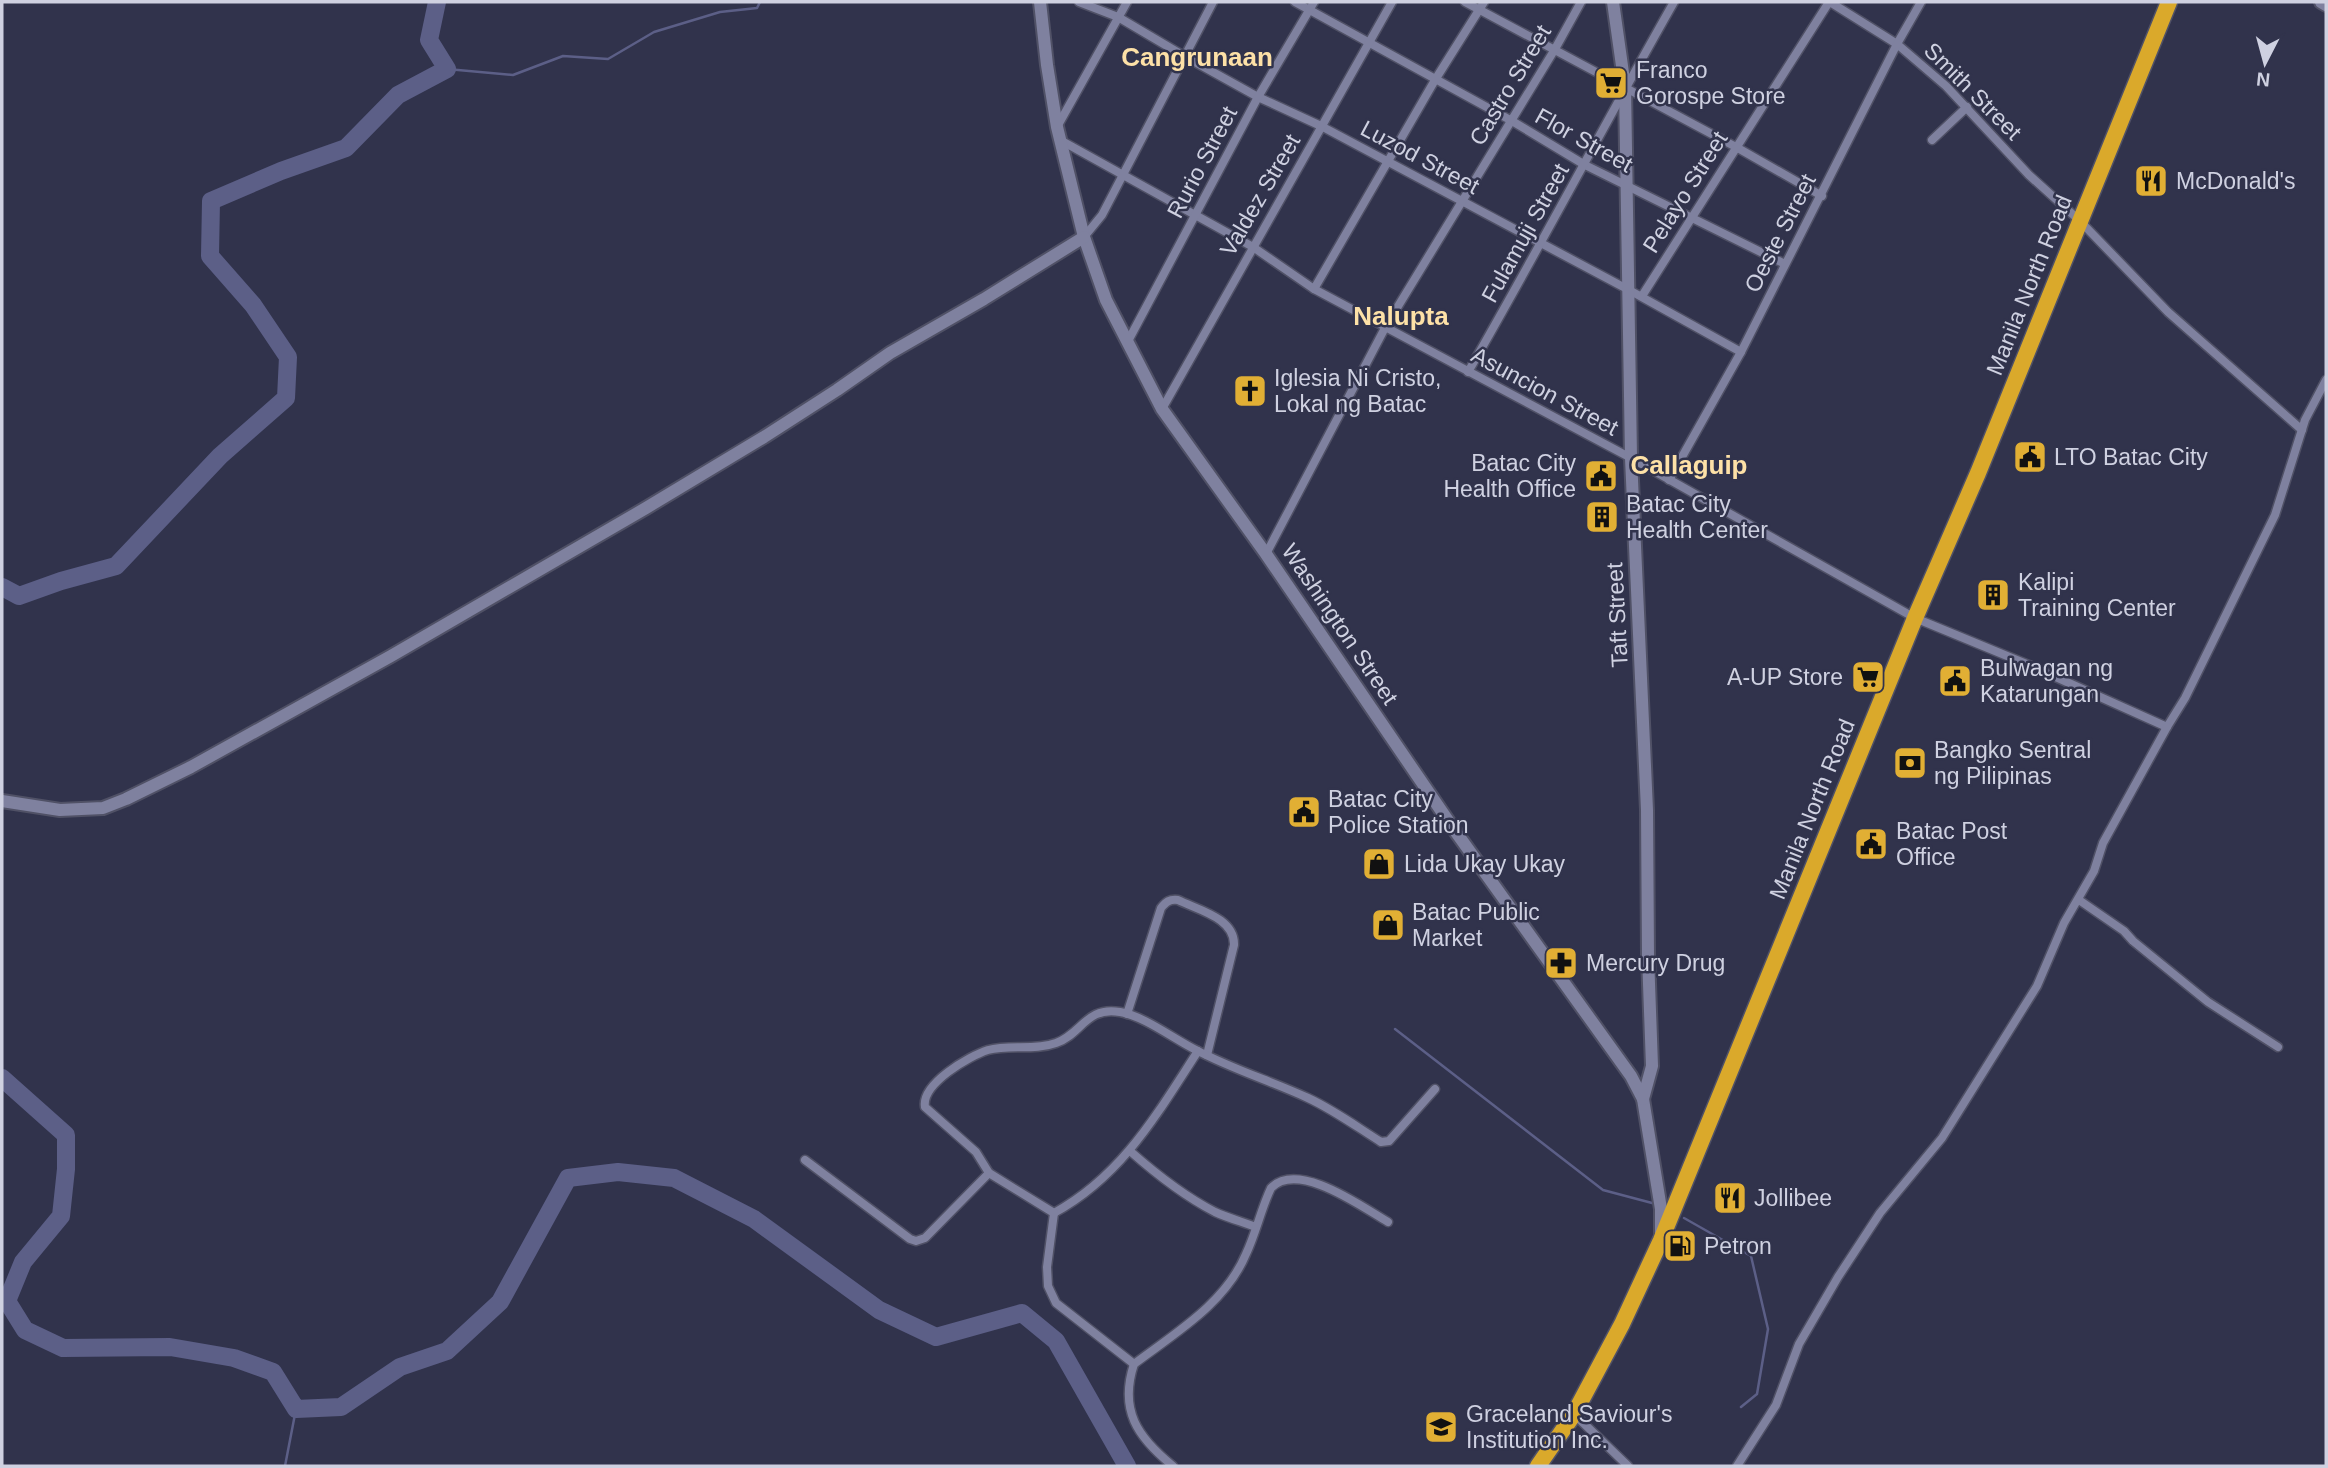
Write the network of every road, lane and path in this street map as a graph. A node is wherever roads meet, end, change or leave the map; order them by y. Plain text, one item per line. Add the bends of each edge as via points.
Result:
1 (1041, 2) edge
2 (1079, 2) edge
3 (1127, 2) edge
4 (1213, 2) edge
5 (1295, 2) edge
6 (1392, 2) edge
7 (1465, 2) edge
8 (1581, 2) edge
9 (1613, 2) edge
10 (1674, 2) edge
11 (1830, 2) edge
12 (1922, 2) edge
13 (2169, 2) edge
14 (2321, 2) edge
15 (1482, 5) edge
16 (2326, 5) edge
17 (1312, 6) edge
18 (1118, 17) junction
19 (1369, 41) junction
20 (1897, 44) junction
21 (1555, 49) junction
22 (1184, 56) junction
23 (1435, 80) junction
24 (1625, 87) junction
25 (1258, 97) junction
26 (1967, 107) junction
27 (1512, 121) junction
28 (1321, 126) junction
29 (1059, 133) junction
30 (1932, 140) dead end
31 (1736, 147) junction
32 (1389, 163) junction
33 (1585, 165) junction
34 (1123, 173) junction
35 (1625, 184) junction
36 (1822, 196) junction
37 (1462, 201) junction
38 (1196, 214) junction
39 (1692, 219) junction
40 (2079, 220) junction
41 (1084, 237) junction
42 (1542, 244) junction
43 (1252, 247) junction
44 (1785, 264) junction
45 (1314, 289) junction
46 (1629, 290) junction
47 (1642, 296) junction
48 (1386, 326) junction
49 (1127, 343) junction
50 (1741, 352) junction
51 (1468, 372) junction
52 (2326, 380) edge
53 (1162, 408) junction
54 (2302, 430) junction
55 (1631, 458) junction
56 (1669, 480) junction
57 (1266, 554) junction
58 (1916, 618) junction
59 (2166, 727) junction
60 (2, 801) edge
61 (2079, 900) junction
62 (1126, 1014) junction
63 (2278, 1047) dead end
64 (1198, 1051) junction
65 (1207, 1055) junction
66 (1435, 1089) dead end
67 (1643, 1099) junction
68 (1130, 1150) junction
69 (805, 1160) dead end
70 (989, 1172) junction
71 (1054, 1213) junction
72 (1388, 1222) dead end
73 (1256, 1227) junction
74 (1661, 1240) junction
75 (1134, 1364) junction
76 (1574, 1414) junction
77 (1173, 1466) edge
78 (1538, 1466) edge
79 (1628, 1466) edge
80 (1737, 1466) edge

1 - 29 street, Washington Street
2 - 18 street, Luzod Street
3 - 18 street
4 - 22 street
5 - 17 street, Flor Street
6 - 19 street, Valdez Street
7 - 15 street
8 - 21 street, Castro Street
9 - 24 street, Taft Street
10 - 24 street, Fulamuji Street
11 - 20 street, Smith Street
11 - 31 street, Pelayo Street
12 - 20 street, Oeste Street
13 - 40 highway, Manila North Road
14 - 16 street
15 - 21 street
15 - 23 street
17 - 19 street, Flor Street
17 - 25 street, Rurio Street
18 - 22 street, Luzod Street
18 - 29 street
19 - 23 street, Flor Street
19 - 28 street, Valdez Street
20 - 26 street, Smith Street
20 - 36 street, Oeste Street
21 - 24 street
21 - 27 street, Castro Street
22 - 25 street, Luzod Street
22 - 34 street
23 - 27 street, Flor Street
23 - 32 street
24 - 31 street
24 - 33 street, Fulamuji Street
24 - 35 street, Taft Street
25 - 28 street, Luzod Street
25 - 38 street, Rurio Street
26 - 30 street
26 - 40 street, Smith Street via 2029,175
27 - 33 street, Flor Street
27 - 37 street, Castro Street
28 - 32 street, Luzod Street
28 - 43 street, Valdez Street
29 - 34 street, Asuncion Street
29 - 41 street, Washington Street
31 - 36 street
31 - 39 street, Pelayo Street
32 - 37 street, Luzod Street
32 - 45 street
33 - 35 street, Flor Street
33 - 42 street, Fulamuji Street
34 - 38 street, Asuncion Street
34 - 41 street via 1102,215
35 - 39 street, Flor Street
35 - 46 street, Taft Street
36 - 44 street, Oeste Street
37 - 42 street, Luzod Street
37 - 48 street, Castro Street
38 - 43 street, Asuncion Street
38 - 49 street, Rurio Street
39 - 44 street, Flor Street
39 - 47 street, Pelayo Street
40 - 54 street, Smith Street via 2168,313
40 - 58 highway, Manila North Road
41 - 49 street, Washington Street via 1105,300
41 - 60 street via 646,508 191,767 103,808 60,810
42 - 46 street, Luzod Street
42 - 51 street, Fulamuji Street
43 - 45 street, Asuncion Street
43 - 53 street, Valdez Street
44 - 50 street, Oeste Street
45 - 48 street, Asuncion Street
46 - 47 street, Luzod Street
46 - 55 street, Taft Street
47 - 50 street, Luzod Street
48 - 51 street, Asuncion Street
48 - 57 street, Castro Street
49 - 53 street, Washington Street
50 - 56 street, Oeste Street
51 - 55 street, Asuncion Street
52 - 54 street
53 - 57 street, Washington Street
54 - 59 street via 2275,514 2185,698
55 - 56 street, Asuncion Street
55 - 67 street, Taft Street via 1652,1045
56 - 58 street, Asuncion Street
57 - 67 street, Washington Street
58 - 59 street, Asuncion Street
58 - 74 highway, Manila North Road
59 - 61 street
61 - 63 street via 2124,931 2208,1002
61 - 80 street via 2056,939 2037,986 1984,1073 1942,1138 1880,1213 1838,1277 1799,1344 1776,1405
62 - 64 street
62 - 65 street via 1166,902 1178,900 1225,922 1234,945
62 - 70 street via 1097,1013 1058,1043 988,1050 951,1070 929,1089 925,1107 976,1152
64 - 65 street
64 - 68 street
65 - 66 street via 1320,1104 1381,1142 1389,1140
67 - 74 street, Washington Street via 1661,1209
68 - 71 street via 1082,1197
68 - 73 street via 1203,1206
69 - 70 street via 916,1241 925,1238
70 - 71 street
71 - 75 street via 1047,1267 1048,1286 1056,1303
72 - 73 street via 1321,1185 1293,1179 1278,1181 1271,1188
73 - 75 street via 1235,1276 1211,1305
74 - 76 highway, Manila North Road
75 - 77 street via 1127,1398 1131,1413 1144,1438
76 - 78 highway, Manila North Road
76 - 79 street

